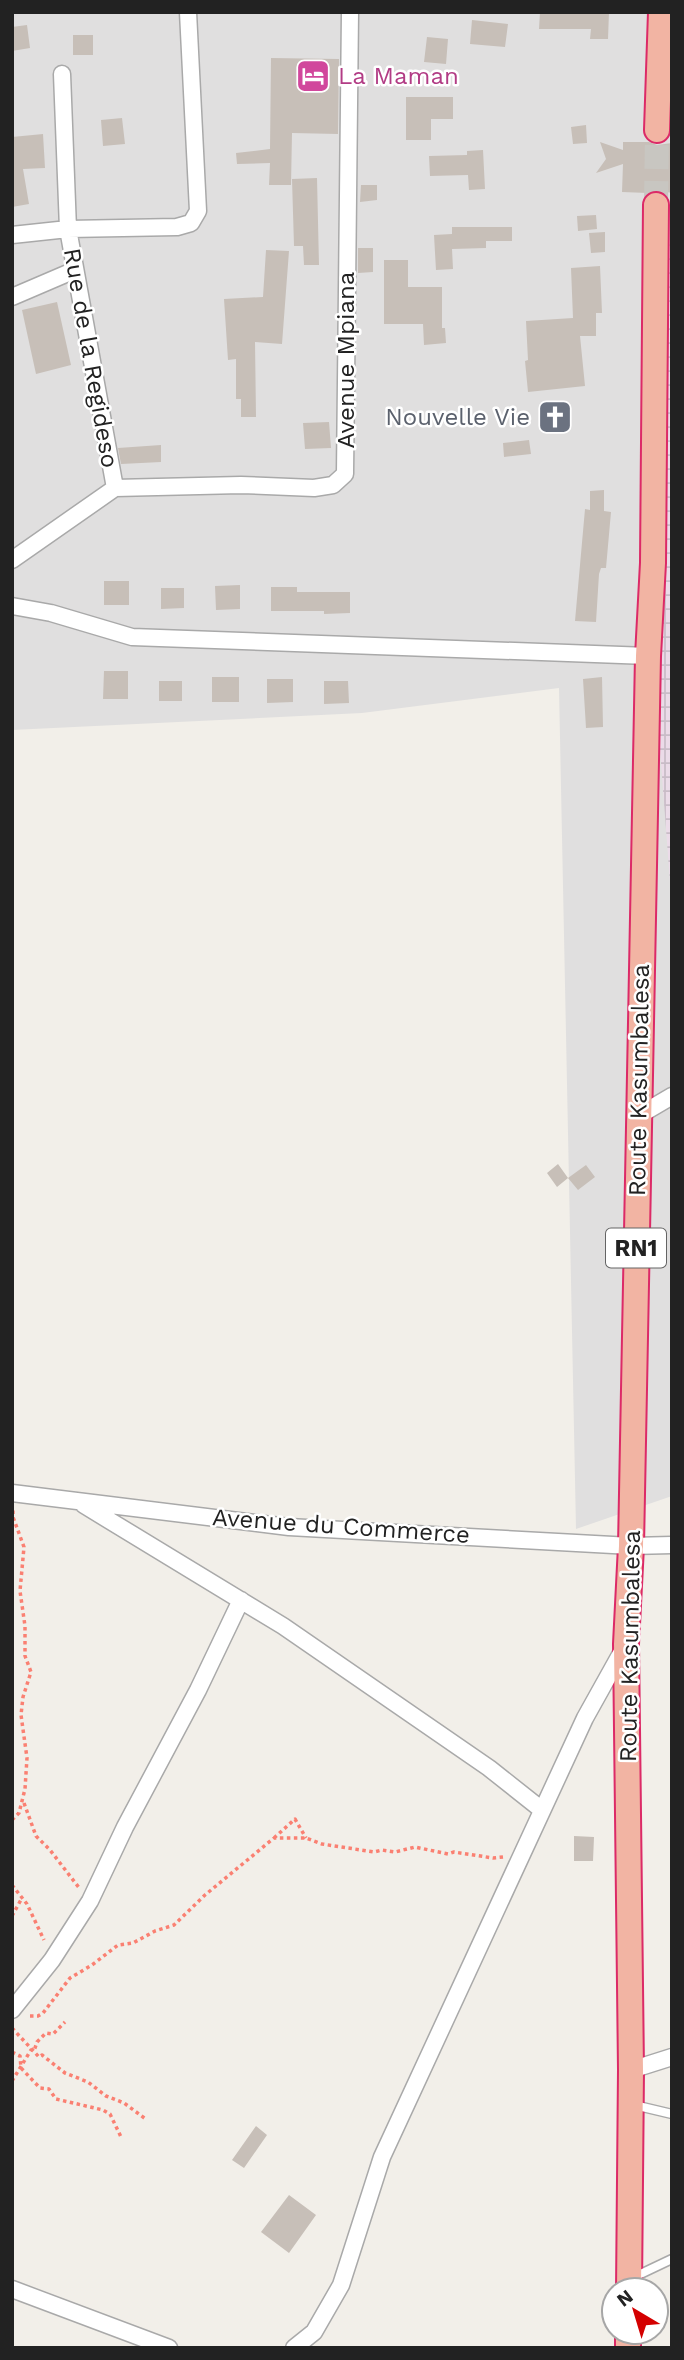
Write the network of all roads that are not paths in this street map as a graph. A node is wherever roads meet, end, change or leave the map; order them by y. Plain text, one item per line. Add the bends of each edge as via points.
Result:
1 (188, 12) edge
2 (350, 12) edge
3 (661, 12) edge
4 (62, 74) dead end
5 (657, 131) tunnel mouth
6 (656, 205) tunnel mouth
7 (68, 229) junction
8 (12, 236) edge
9 (75, 270) junction
10 (12, 297) edge
11 (115, 488) junction
12 (12, 560) edge
13 (12, 606) edge
14 (648, 656) junction
15 (672, 1096) edge
16 (638, 1116) junction
17 (13, 1493) edge
18 (78, 1500) junction
19 (672, 1545) edge
20 (631, 1546) junction
21 (241, 1600) junction
22 (626, 1643) junction
23 (542, 1810) junction
24 (17, 2012) edge
25 (672, 2057) edge
26 (631, 2070) junction
27 (631, 2104) junction
28 (672, 2115) edge
29 (672, 2259) edge
30 (629, 2276) edge
31 (644, 2276) edge
32 (12, 2289) edge
33 (169, 2348) edge
34 (294, 2348) edge

1 - 7 street via 198,211 191,223 177,227
2 - 11 street, Avenue Mpiana via 345,474 333,485 314,488
3 - 5 highway
4 - 7 street, Rue de la Regideso
6 - 14 highway, Route Kasumbalesa / RN1 via 657,564
7 - 8 street
7 - 9 street, Rue de la Regideso
9 - 10 street
9 - 11 street, Rue de la Regideso
11 - 12 street
13 - 14 street via 132,638
14 - 16 highway, Route Kasumbalesa / RN1
15 - 16 street
16 - 20 highway, Route Kasumbalesa / RN1
17 - 18 street, Avenue du Commerce
18 - 20 street, Avenue du Commerce via 289,1527
18 - 21 street
19 - 20 street, Avenue du Commerce
20 - 22 highway, Route Kasumbalesa / RN1
21 - 23 street via 489,1768
21 - 24 street via 90,1901
22 - 23 street
22 - 26 highway, Route Kasumbalesa / RN1
23 - 34 street via 382,2157 341,2285 314,2332
25 - 26 street
26 - 27 highway, Route Kasumbalesa / RN1
27 - 28 lane
27 - 30 highway, Route Kasumbalesa / RN1
29 - 31 lane
32 - 33 street

